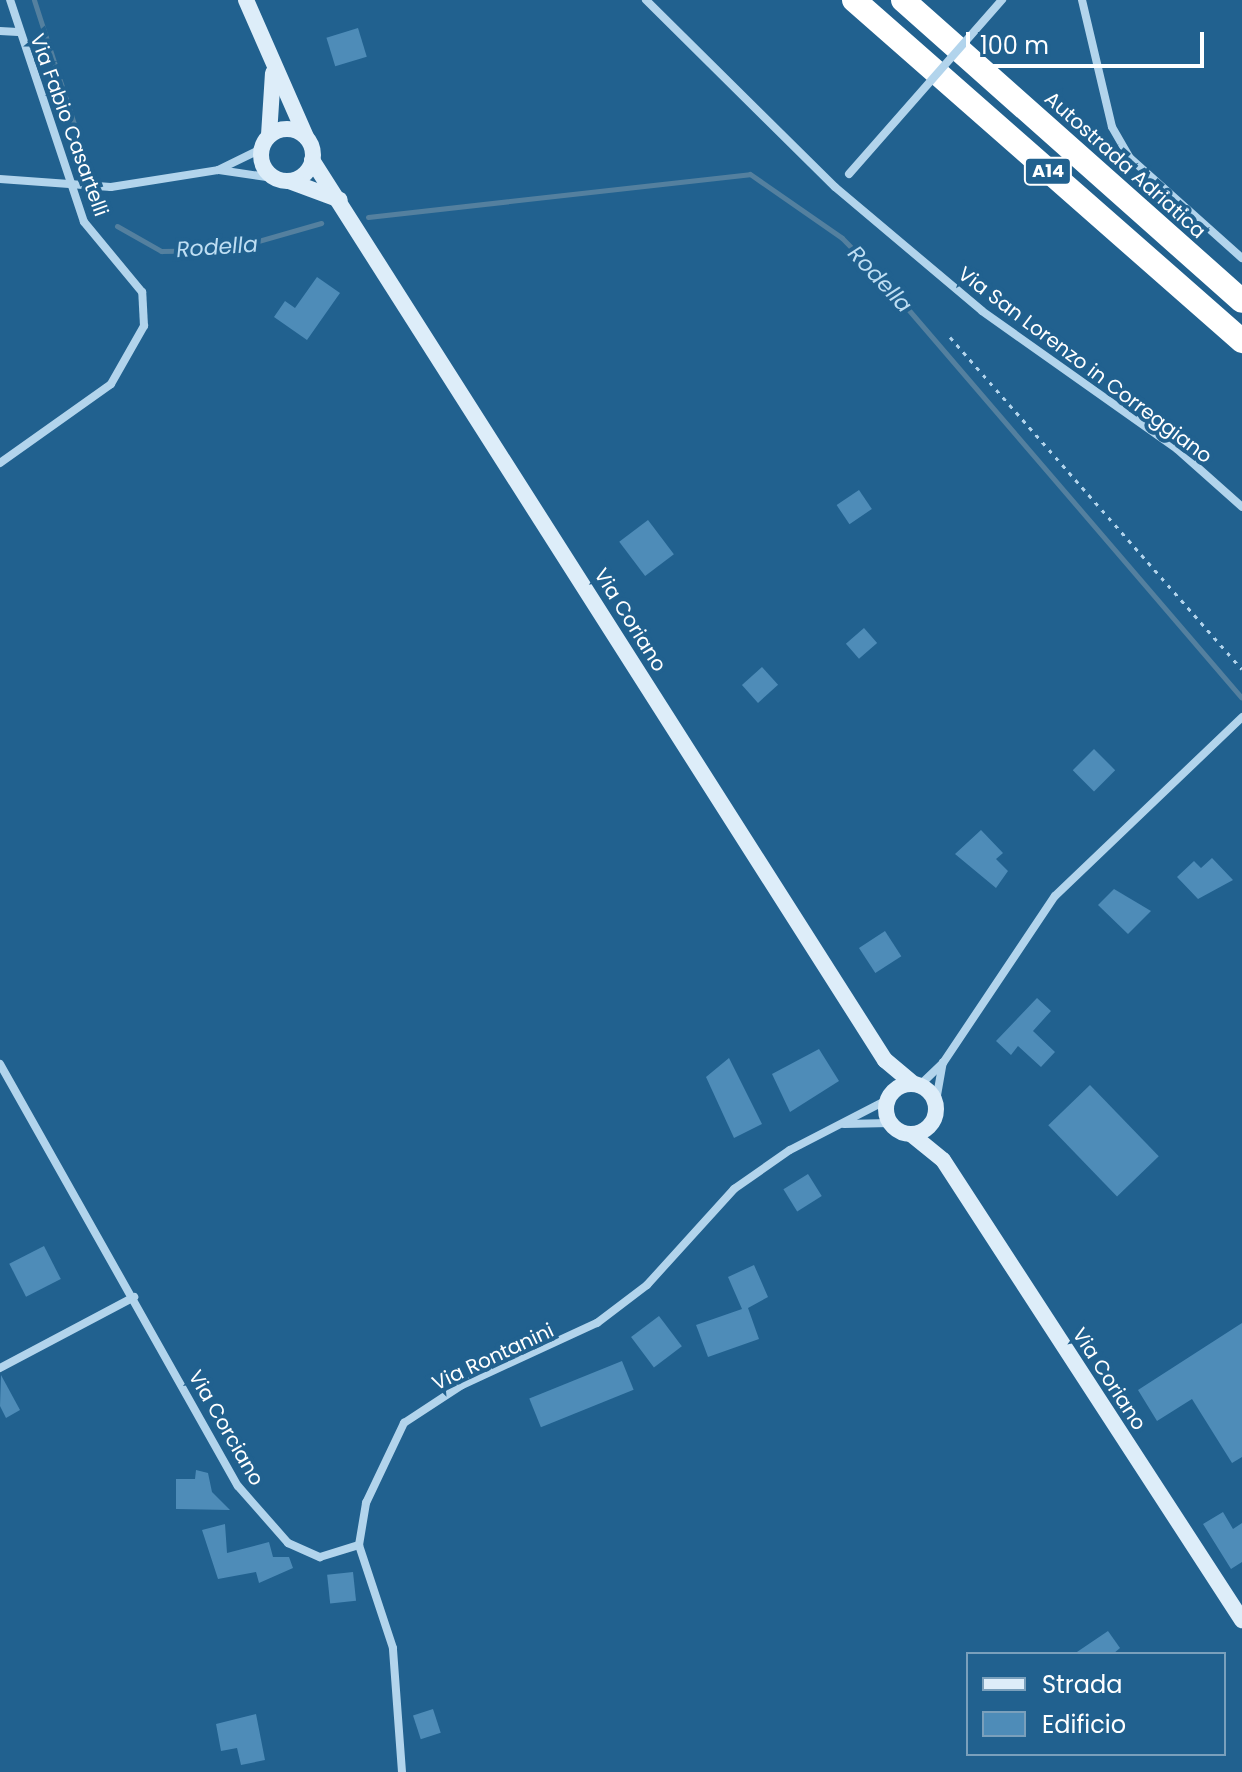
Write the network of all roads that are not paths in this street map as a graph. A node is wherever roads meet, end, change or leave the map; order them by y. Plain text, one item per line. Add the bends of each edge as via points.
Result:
1 (10, 0) edge
2 (246, 0) edge
3 (646, 0) edge
4 (854, 0) edge
5 (903, 0) edge
6 (1002, 0) edge
7 (1082, 0) edge
8 (0, 31) edge
9 (18, 32) junction
10 (273, 71) junction
11 (306, 137) junction
12 (265, 142) junction
13 (312, 160) junction
14 (218, 170) junction
15 (0, 179) edge
16 (281, 179) junction
17 (70, 186) junction
18 (835, 187) junction
19 (340, 200) junction
20 (1242, 258) edge
21 (1242, 301) edge
22 (1242, 341) edge
23 (0, 463) edge
24 (1242, 507) edge
25 (1242, 717) edge
26 (885, 1060) junction
27 (943, 1063) junction
28 (0, 1064) edge
29 (916, 1084) junction
30 (889, 1097) junction
31 (936, 1109) junction
32 (890, 1123) junction
33 (839, 1124) junction
34 (911, 1134) junction
35 (943, 1160) junction
36 (134, 1297) junction
37 (0, 1368) edge
38 (359, 1545) junction
39 (1242, 1620) edge
40 (402, 1772) edge

1 - 9 street, Via Fabio Casartelli
2 - 10 main road
3 - 18 street, Via San Lorenzo in Correggiano
4 - 22 highway, A14
5 - 21 highway, Autostrada Adriatica / A14
6 - 18 street, bridge
7 - 20 street via 1112,127 1130,158
8 - 9 street
9 - 17 street, Via Fabio Casartelli
10 - 11 main road
10 - 12 main road
11 - 12 main road via 292,129
11 - 13 main road
12 - 14 street
12 - 16 main road
13 - 16 main road
13 - 19 main road, Via Coriano
14 - 16 street
14 - 17 street
15 - 17 street
16 - 19 main road
17 - 23 street, Via Fabio Casartelli via 84,222 142,292 144,326 111,384
18 - 24 street, Via San Lorenzo in Correggiano via 982,311 1177,449
19 - 26 main road, Via Coriano
25 - 27 street via 1055,896
26 - 29 main road, Via Coriano
26 - 30 main road, Via Coriano
27 - 29 street
27 - 31 street
28 - 36 street, Via Corciano
29 - 30 main road
29 - 31 main road, Via Coriano
30 - 32 main road, Via Coriano
30 - 33 street, Via Rontanini
31 - 34 main road
31 - 35 main road, Via Coriano
32 - 33 street
32 - 34 main road, Via Coriano
33 - 38 street, Via Rontanini via 734,1189 647,1285 597,1323 462,1385 404,1423 366,1503
34 - 35 main road, Via Coriano
35 - 39 main road, Via Coriano
36 - 37 street
36 - 38 street, Via Corciano via 238,1486 288,1543 320,1557
38 - 40 street, Via Rontanini via 393,1648

